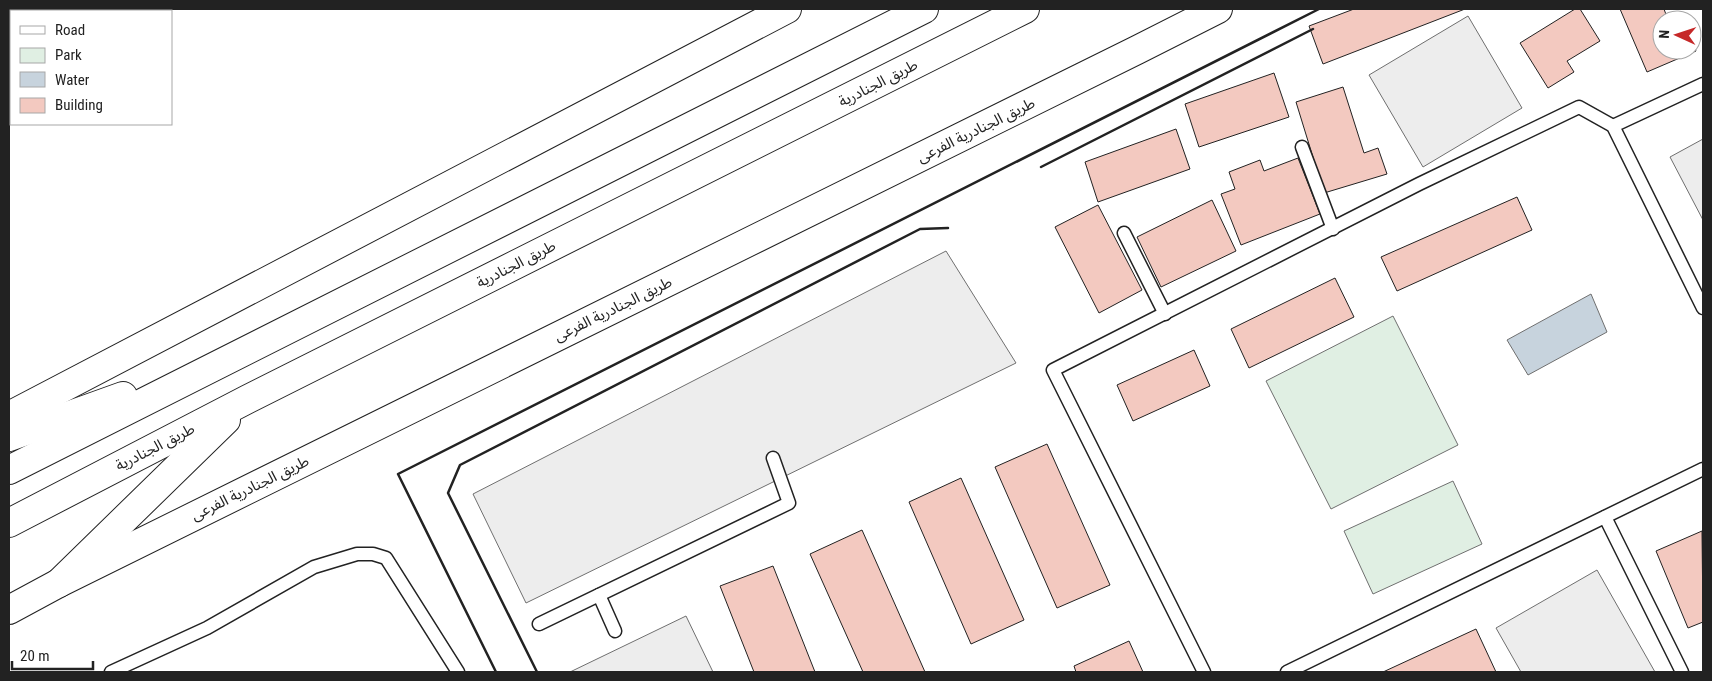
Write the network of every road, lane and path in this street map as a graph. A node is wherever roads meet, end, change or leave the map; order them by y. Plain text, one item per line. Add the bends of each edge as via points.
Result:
1 (787, 9) edge
2 (924, 9) edge
3 (1025, 9) edge
4 (1218, 9) edge
5 (1703, 84) edge
6 (1613, 126) junction
7 (1302, 148) dead end
8 (1333, 229) junction
9 (1124, 233) dead end
10 (1703, 308) edge
11 (1164, 314) junction
12 (229, 360) junction
13 (248, 399) junction
14 (9, 416) edge
15 (9, 437) edge
16 (773, 458) dead end
17 (1703, 469) edge
18 (9, 470) edge
19 (1605, 517) junction
20 (9, 523) edge
21 (59, 583) junction
22 (599, 596) junction
23 (9, 610) edge
24 (539, 624) dead end
25 (616, 631) dead end
26 (111, 672) edge
27 (458, 672) edge
28 (1204, 672) edge
29 (1287, 672) edge
30 (1682, 672) edge

1 - 14 main road
2 - 12 main road
3 - 13 main road, طريق الجنادرية
4 - 21 main road, طريق الجنادرية الفرعى
5 - 6 lane
6 - 8 lane via 1579,107
6 - 10 lane
7 - 8 lane
8 - 11 lane
9 - 11 lane
11 - 28 lane via 1053,370
12 - 15 main road
12 - 18 main road
13 - 20 main road, طريق الجنادرية
13 - 21 main road
16 - 22 lane via 789,503
17 - 19 lane
19 - 29 lane
19 - 30 lane
21 - 23 main road, طريق الجنادرية الفرعى
22 - 24 lane
22 - 25 lane
26 - 27 lane via 207,628 314,567 357,554 386,558

